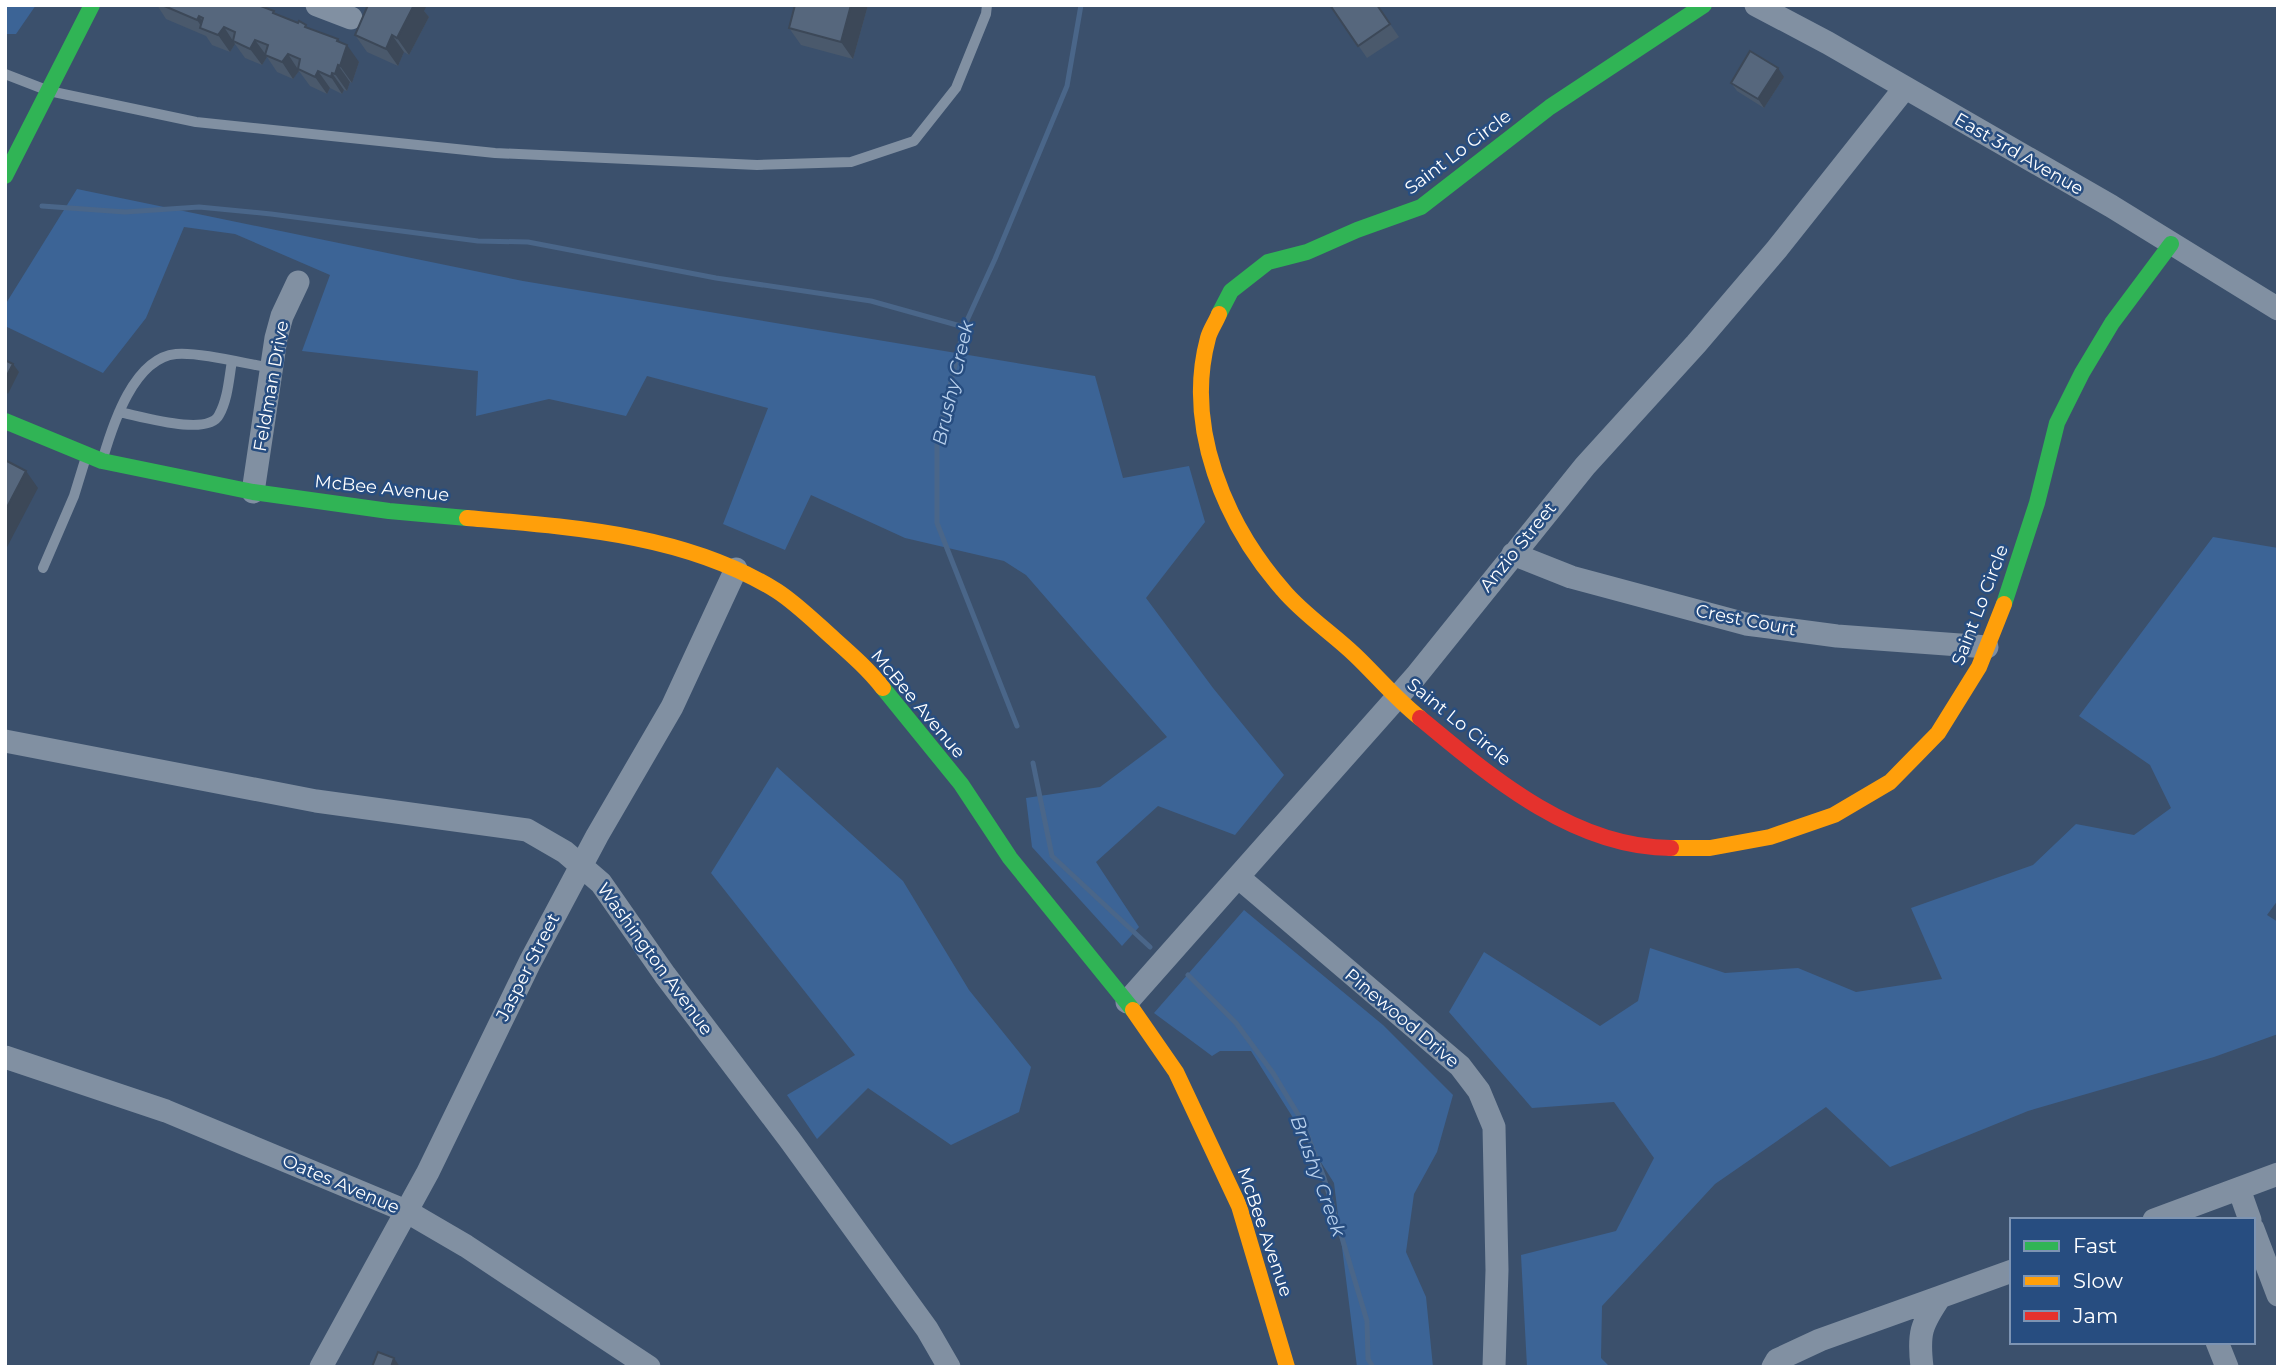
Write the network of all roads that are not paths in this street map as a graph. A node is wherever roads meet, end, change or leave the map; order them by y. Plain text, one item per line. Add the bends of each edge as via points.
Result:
1 (92, 5) edge
2 (317, 5) edge
3 (987, 5) edge
4 (1704, 5) edge
5 (1756, 5) edge
6 (353, 12) edge
7 (5, 74) edge
8 (1904, 89) junction
9 (49, 91) junction
10 (5, 176) edge
11 (2171, 244) junction
12 (298, 282) dead end
13 (2278, 309) edge
14 (232, 361) junction
15 (272, 368) junction
16 (119, 412) junction
17 (5, 421) edge
18 (86, 455) junction
19 (102, 461) junction
20 (253, 492) junction
21 (1513, 554) junction
22 (43, 568) dead end
23 (736, 569) junction
24 (1987, 647) junction
25 (1396, 698) junction
26 (5, 741) edge
27 (581, 866) junction
28 (1238, 877) junction
29 (1127, 1002) junction
30 (5, 1057) edge
31 (2278, 1174) edge
32 (2239, 1189) junction
33 (406, 1211) junction
34 (2169, 1217) edge
35 (2249, 1218) edge
36 (2255, 1234) edge
37 (2010, 1272) edge
38 (2278, 1295) edge
39 (1940, 1297) junction
40 (2218, 1344) edge
41 (321, 1367) edge
42 (649, 1367) edge
43 (949, 1367) edge
44 (1287, 1367) edge
45 (1494, 1367) edge
46 (1773, 1367) edge
47 (1922, 1367) edge
48 (2227, 1367) edge

1 - 9 street
2 - 6 street
3 - 9 lane via 956,88 914,141 850,162 757,165 495,153 196,122
4 - 25 street, Saint Lo Circle via 1550,107 1421,207 1307,253 1268,262 1231,291 1208,337 1200,393 1206,447 1248,547 1284,592 1355,654
5 - 8 street, East 3rd Avenue
7 - 9 lane
8 - 11 street, East 3rd Avenue
8 - 21 street, Anzio Street via 1777,249
9 - 10 street
11 - 13 street, East 3rd Avenue
11 - 24 street, Saint Lo Circle via 2112,323 2057,423 2010,590
12 - 15 street, Feldman Drive via 282,316
14 - 15 lane
14 - 16 lane via 177,354 160,358 149,365
14 - 16 lane via 226,396 213,422 192,426
15 - 20 street, Feldman Drive
16 - 19 lane
17 - 18 street, McBee Avenue
18 - 19 street, McBee Avenue
18 - 22 lane
19 - 20 street, McBee Avenue
20 - 23 street, McBee Avenue via 615,534 685,550
21 - 24 street, Crest Court via 1571,577 1746,624
21 - 25 street, Anzio Street
23 - 27 street, Jasper Street via 671,707
23 - 29 street, McBee Avenue via 778,592 871,673 961,784 1066,930
24 - 25 street, Saint Lo Circle via 1938,733 1890,782 1834,815 1770,837 1710,848 1616,842 1571,823 1521,796
25 - 28 street, Anzio Street
26 - 27 street, Washington Avenue via 316,801 527,830
27 - 33 street, Jasper Street
27 - 43 street, Washington Avenue via 601,883 790,1140 927,1329
28 - 29 street, Anzio Street
28 - 45 street, Pinewood Drive via 1460,1066 1479,1091 1494,1127
29 - 44 street, McBee Avenue via 1176,1072 1224,1170
30 - 33 street, Oates Avenue via 166,1111
31 - 32 street
32 - 34 street
32 - 35 street
33 - 41 street, Jasper Street
33 - 42 street, Oates Avenue
36 - 38 street
37 - 39 street
39 - 46 street via 1820,1340 1777,1360
39 - 47 street via 1922,1323
40 - 48 street

